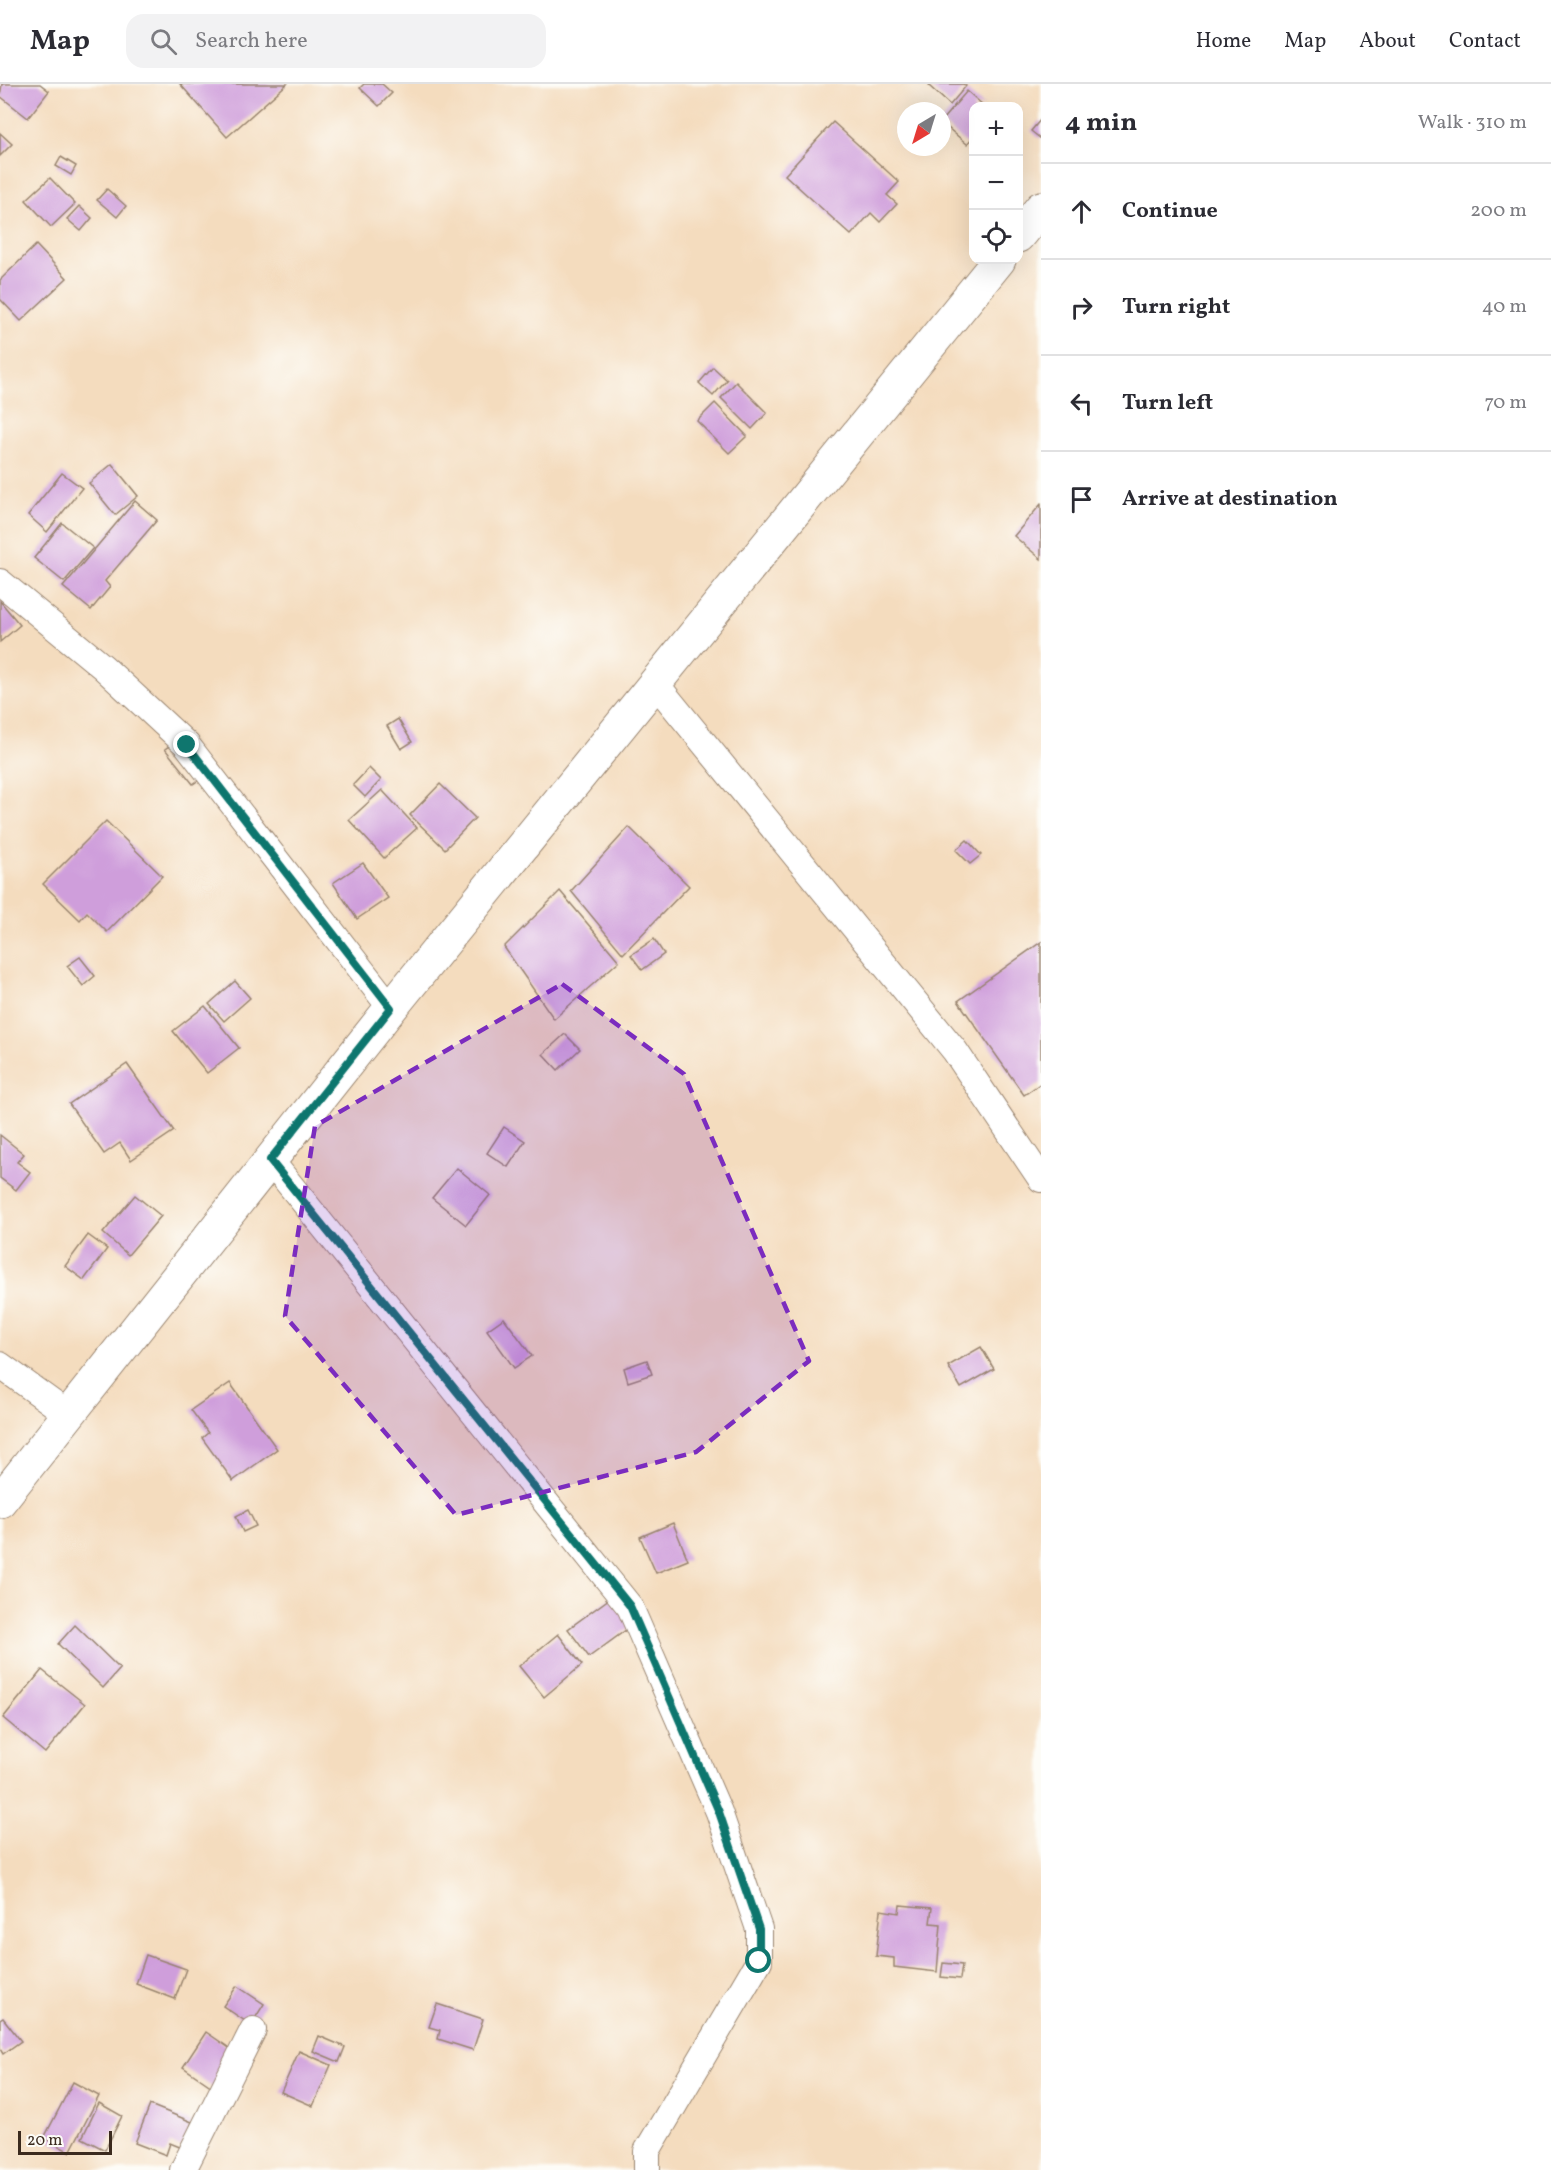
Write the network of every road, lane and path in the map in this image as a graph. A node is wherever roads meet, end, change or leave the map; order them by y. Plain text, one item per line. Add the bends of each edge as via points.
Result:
1 (1041, 208) edge
2 (1023, 230) edge
3 (996, 264) edge
4 (0, 582) edge
5 (655, 683) junction
6 (391, 1008) junction
7 (270, 1160) junction
8 (1041, 1179) edge
9 (0, 1365) edge
10 (69, 1415) junction
11 (0, 1501) edge
12 (253, 2030) dead end
13 (183, 2170) edge
14 (647, 2170) edge

1 - 2 street
3 - 5 street
4 - 6 street via 103,667 187,745
5 - 6 street
5 - 8 street via 955,1051
6 - 7 street
7 - 10 street
7 - 14 street via 630,1606 719,1812 759,1929 759,1961 647,2151
9 - 10 street
10 - 11 street
12 - 13 street

